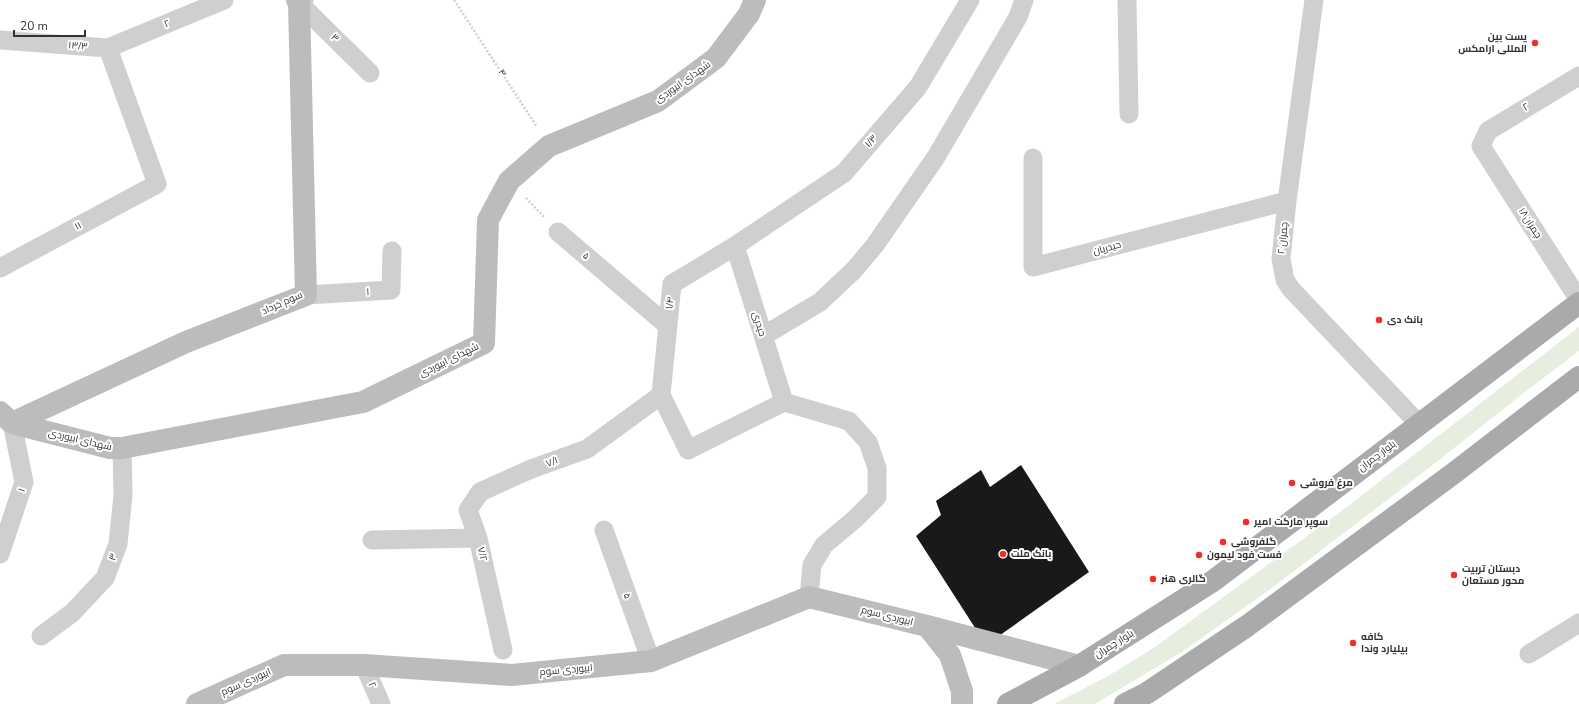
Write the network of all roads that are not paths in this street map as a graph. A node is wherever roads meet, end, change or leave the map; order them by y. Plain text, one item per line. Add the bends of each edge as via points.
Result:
1 (224, 0) edge
2 (755, 0) edge
3 (970, 0) edge
4 (1024, 0) edge
5 (1127, 0) edge
6 (1314, 0) edge
7 (300, 1) edge
8 (0, 40) edge
9 (108, 48) junction
10 (370, 73) dead end
11 (1579, 76) edge
12 (1129, 114) dead end
13 (1481, 146) joint
14 (1033, 158) dead end
15 (1287, 201) junction
16 (558, 232) road end
17 (735, 246) junction
18 (392, 251) dead end
19 (0, 268) edge
20 (306, 294) junction
21 (1579, 301) edge
22 (668, 326) junction
23 (763, 336) junction
24 (1579, 377) edge
25 (661, 395) junction
26 (784, 402) junction
27 (6, 418) edge
28 (1420, 424) junction
29 (122, 448) junction
30 (604, 530) dead end
31 (478, 538) junction
32 (372, 540) dead end
33 (0, 554) edge
34 (809, 597) junction
35 (1579, 624) edge
36 (927, 626) junction
37 (41, 636) dead end
38 (503, 650) dead end
39 (1529, 654) dead end
40 (651, 661) junction
41 (364, 665) junction
42 (1079, 666) junction
43 (197, 704) edge
44 (381, 704) edge
45 (962, 704) edge
46 (1008, 704) edge
47 (1125, 704) edge

1 - 9 street, ۲
2 - 29 street, شهدای ابیوردی via 749,14 716,58 658,101 549,146 510,181 488,220 484,342 363,402
3 - 17 street, ۱/۳ via 918,87 844,173
4 - 23 street via 1018,17 945,143 875,245 854,270 820,302
5 - 12 street
6 - 15 street, چمران۲۰
7 - 10 street, ۳
7 - 20 street, سوم خرداد
8 - 9 street, ۱۳/۳
9 - 19 street, ۱۱ via 157,184
11 - 13 street, ۲ via 1488,131
13 - 21 street, چمران۱۸
14 - 15 street, حیدریان via 1033,267
15 - 28 street, چمران۲۰ via 1281,259 1285,280
16 - 22 street, ۵
17 - 22 street, ۱/۴ via 672,284
17 - 23 street, حیدری
18 - 20 street, ۱ via 391,290
20 - 27 street, سوم خرداد
21 - 28 main road, بلوار چمران
22 - 25 street, ۱/۴
23 - 26 street, حیدری
24 - 47 main road via 1247,626 1147,693
25 - 26 street via 688,450
25 - 31 street, ۷/۱ via 587,449 531,469 480,492 468,510
26 - 34 street via 849,421 868,442 877,468 876,497 824,545 812,565
27 - 29 street, شهدای ابیوردی via 110,448
27 - 33 street, ۱ via 24,482
28 - 42 main road, بلوار چمران via 1213,581
29 - 37 street, ۳ via 123,495 118,544 105,578 72,613
30 - 40 street, ۵
31 - 32 street, ۷/۲
31 - 38 street, ۷/۲
34 - 36 street, ابیوردی سوم
34 - 40 street, ابیوردی سوم
35 - 39 street
36 - 42 street, ابیوردی سوم
36 - 45 street, ابیوردی سوم via 950,656 962,691
40 - 41 street, ابیوردی سوم via 512,675
41 - 43 street, ابیوردی سوم via 284,665
41 - 44 street, ۲
42 - 46 main road, بلوار چمران

